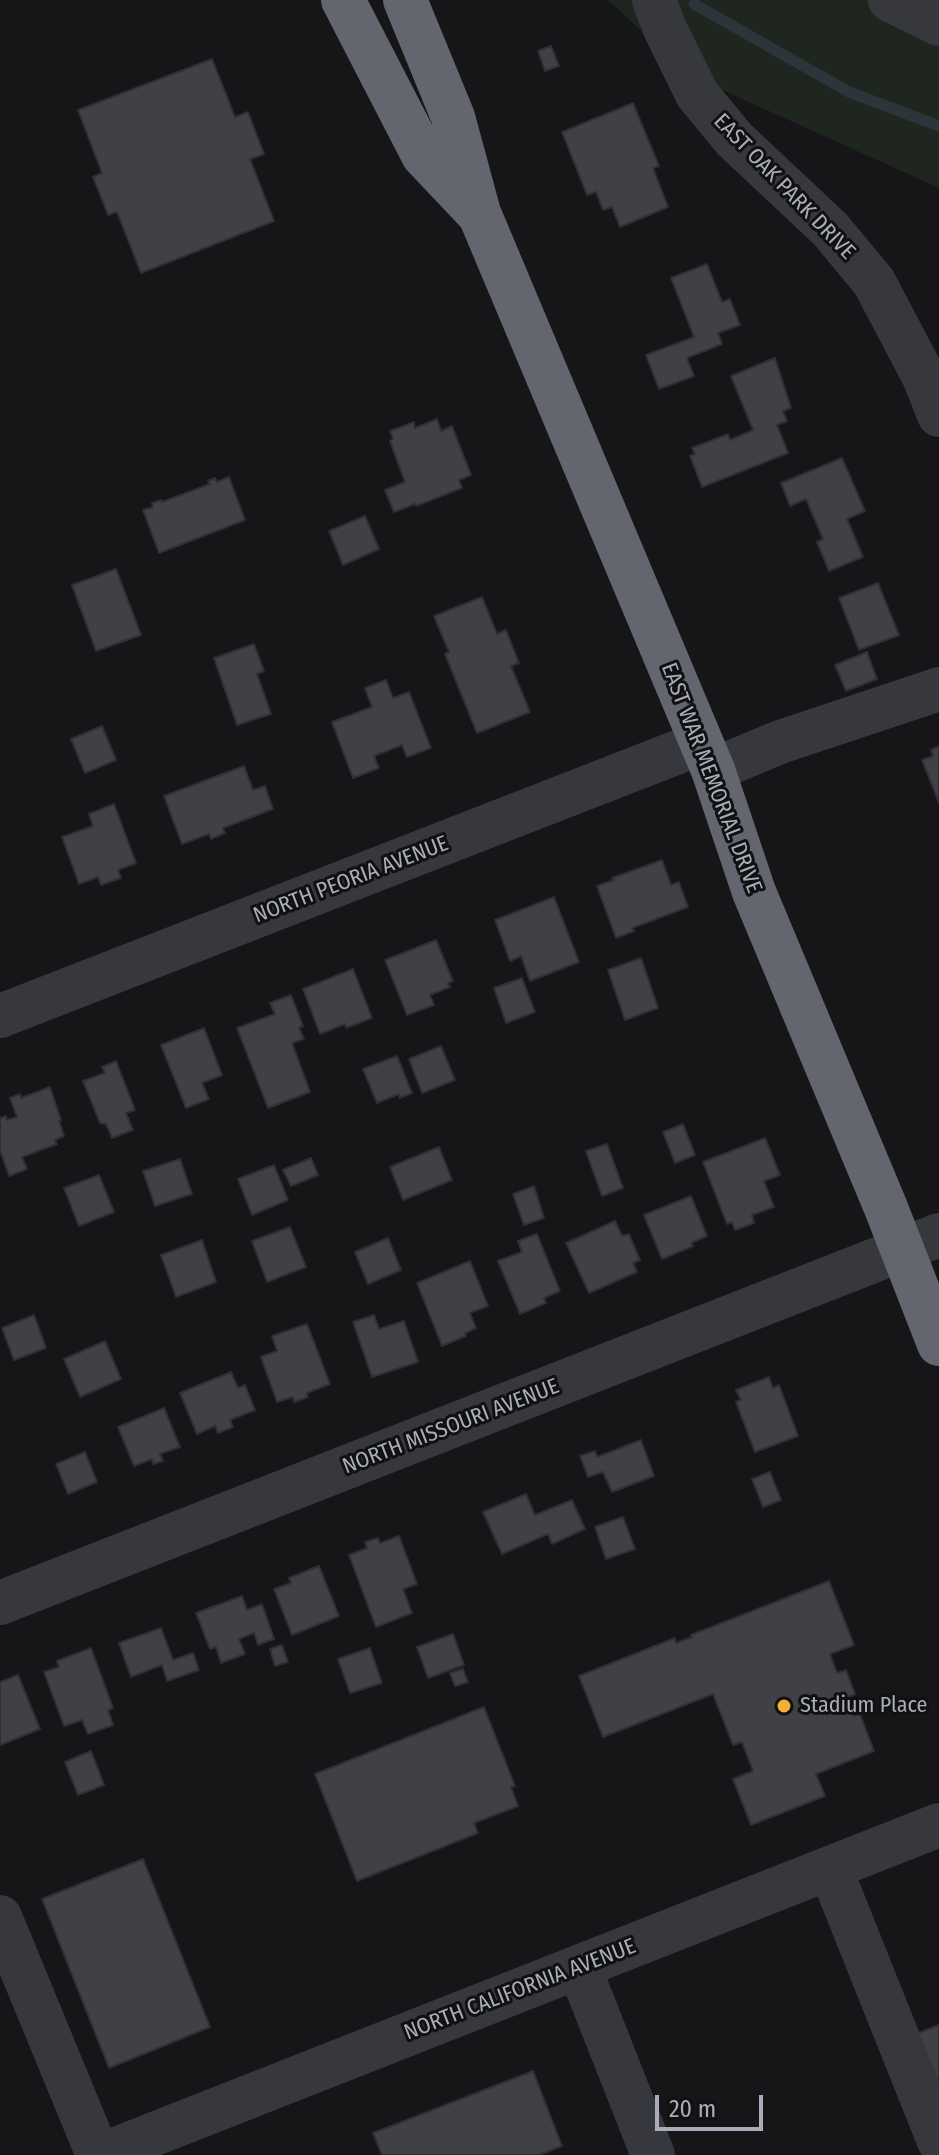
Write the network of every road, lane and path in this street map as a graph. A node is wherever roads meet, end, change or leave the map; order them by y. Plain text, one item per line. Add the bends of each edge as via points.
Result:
1 (320, 0) edge
2 (343, 0) edge
3 (405, 0) edge
4 (415, 0) edge
5 (654, 0) edge
6 (890, 0) edge
7 (939, 24) edge
8 (453, 117) junction
9 (423, 155) junction
10 (479, 213) junction
11 (939, 415) edge
12 (939, 689) edge
13 (707, 756) junction
14 (0, 1016) edge
15 (921, 1243) edge
16 (939, 1344) edge
17 (0, 1603) edge
18 (939, 1825) edge
19 (830, 1868) junction
20 (0, 1917) edge
21 (579, 1967) junction
22 (939, 2141) edge
23 (100, 2155) edge
24 (653, 2155) edge

1 - 9 highway via 386,114
2 - 9 highway, EAST WAR MEMORIAL DRIVE
3 - 8 highway, EAST WAR MEMORIAL DRIVE
4 - 8 highway via 436,47
5 - 11 street, EAST OAK PARK DRIVE via 697,94 734,139 830,229 874,282
6 - 7 street
8 - 10 highway, EAST WAR MEMORIAL DRIVE
9 - 10 highway, EAST WAR MEMORIAL DRIVE
10 - 13 highway, EAST WAR MEMORIAL DRIVE
12 - 13 street, NORTH PEORIA AVENUE via 780,742
13 - 14 street, NORTH PEORIA AVENUE
13 - 15 highway, EAST WAR MEMORIAL DRIVE via 754,892
15 - 16 highway, EAST WAR MEMORIAL DRIVE
15 - 17 street, NORTH MISSOURI AVENUE
18 - 19 street, NORTH CALIFORNIA AVENUE
19 - 21 street, NORTH CALIFORNIA AVENUE
19 - 22 street
20 - 23 street
21 - 23 street, NORTH CALIFORNIA AVENUE
21 - 24 street

